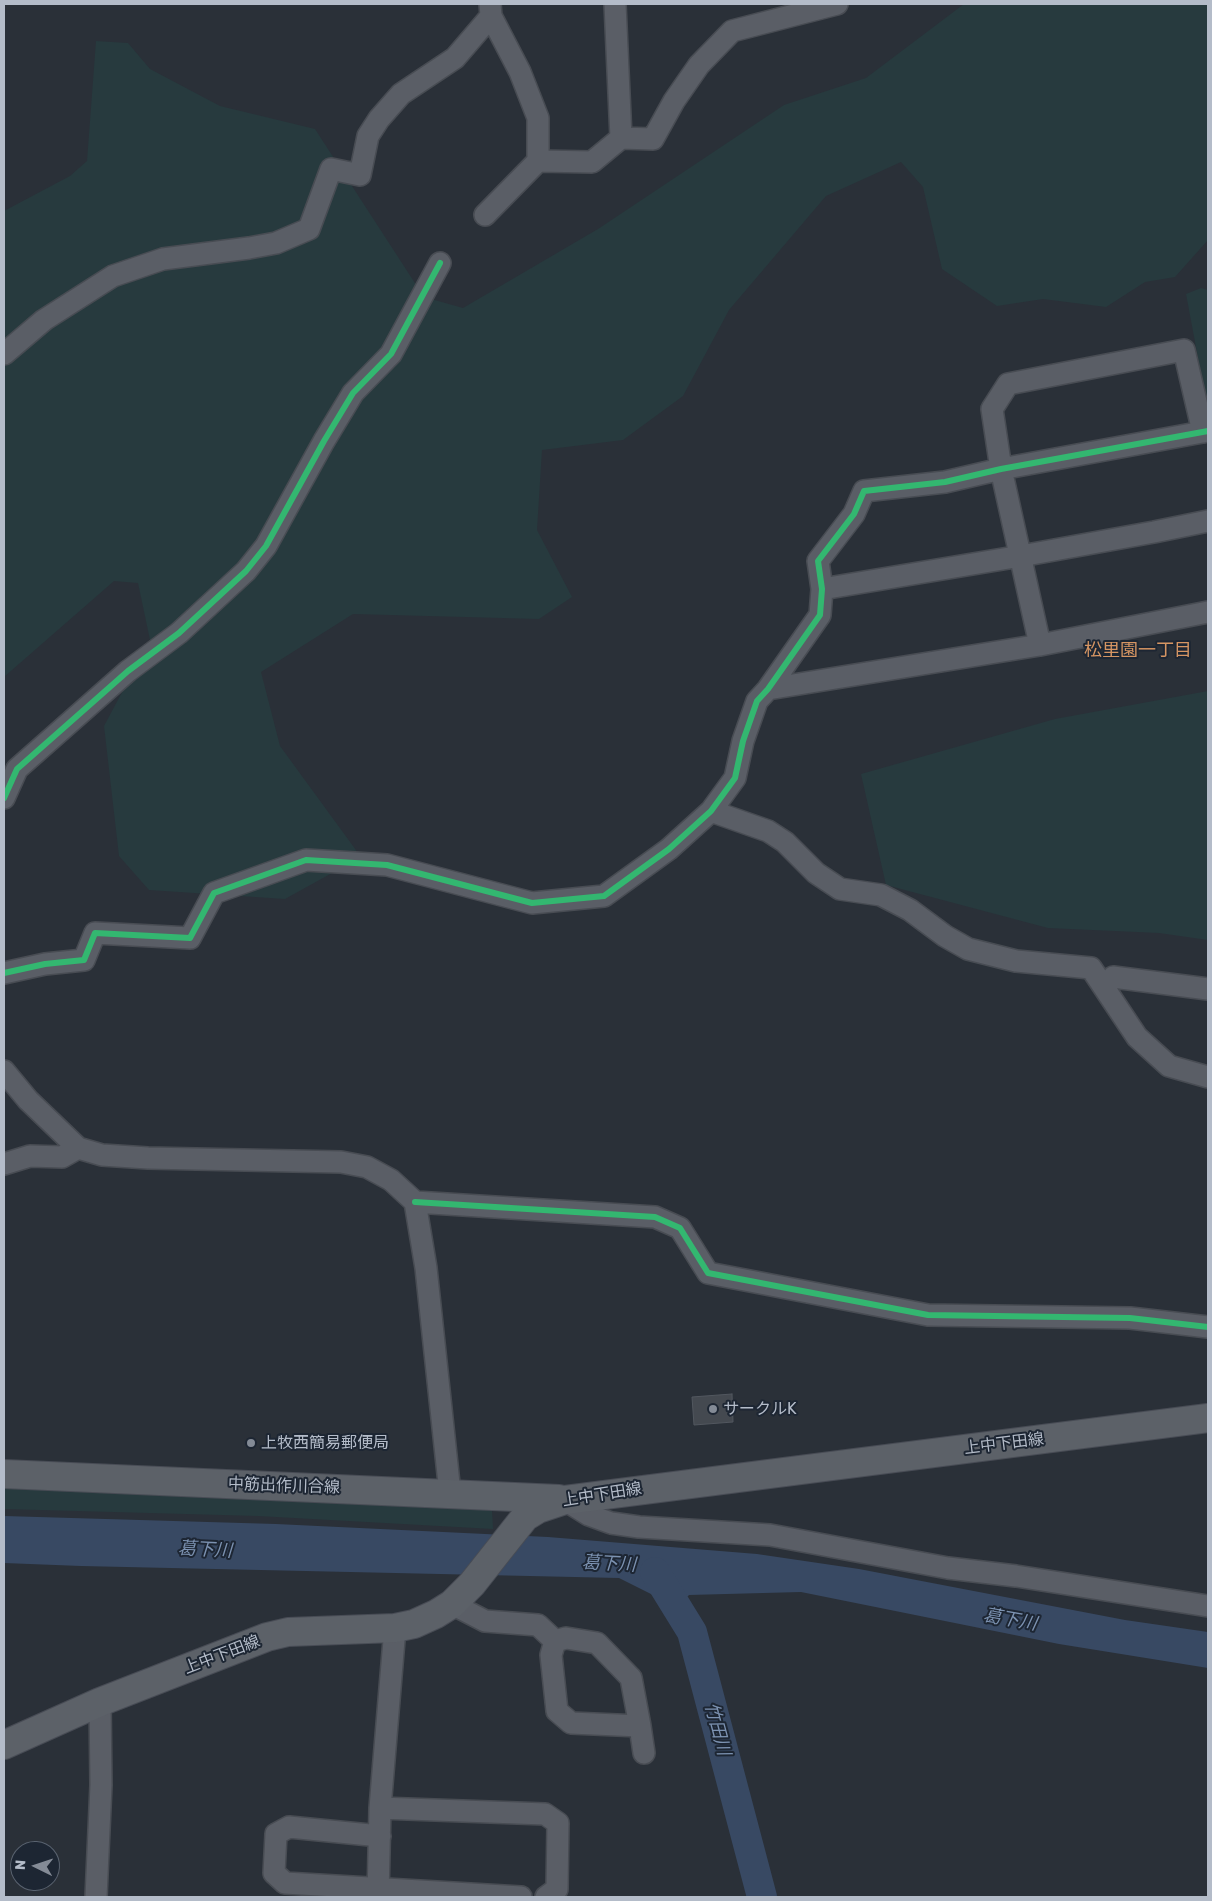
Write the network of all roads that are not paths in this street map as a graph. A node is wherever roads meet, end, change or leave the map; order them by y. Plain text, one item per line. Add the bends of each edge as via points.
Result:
1 (615, 4) edge
2 (837, 4) edge
3 (490, 10) edge
4 (621, 138) junction
5 (538, 161) junction
6 (485, 215) dead end
7 (440, 263) dead end
8 (4, 354) edge
9 (1205, 432) edge
10 (1001, 469) junction
11 (1208, 521) edge
12 (1021, 556) junction
13 (822, 589) junction
14 (1208, 612) edge
15 (1040, 645) junction
16 (768, 689) junction
17 (4, 798) edge
18 (711, 811) junction
19 (4, 973) edge
20 (1113, 977) dead end
21 (1208, 988) edge
22 (4, 1071) edge
23 (1208, 1077) edge
24 (78, 1148) junction
25 (4, 1164) edge
26 (415, 1202) junction
27 (1208, 1327) edge
28 (1208, 1418) edge
29 (4, 1474) edge
30 (450, 1493) junction
31 (565, 1500) junction
32 (452, 1604) junction
33 (1208, 1606) edge
34 (396, 1628) junction
35 (555, 1642) junction
36 (100, 1702) junction
37 (640, 1726) junction
38 (4, 1745) edge
39 (644, 1753) dead end
40 (380, 1808) junction
41 (380, 1836) junction
42 (378, 1893) edge
43 (96, 1897) edge
44 (521, 1897) edge
45 (546, 1897) edge

1 - 4 street
2 - 4 street via 732,31 699,65 653,139
3 - 5 street via 538,118
3 - 8 street via 455,58 401,94 379,119 368,136 360,175 331,169 309,229 276,243 163,259 113,276 44,320
4 - 5 street via 592,162
5 - 6 street
7 - 17 street via 391,354 353,394 266,546 246,572 179,634 128,671 17,770
9 - 10 street
9 - 10 street via 1184,350 1008,384 992,409
10 - 12 street
10 - 13 street via 945,482 864,491 854,514 818,562
11 - 12 street
12 - 13 street
12 - 15 street
13 - 16 street via 820,615
14 - 15 street
15 - 16 street
16 - 18 street via 757,701 735,778
18 - 19 street via 669,849 604,896 532,903 387,865 306,860 214,893 190,938 95,933 84,960
18 - 23 street via 768,832 785,842 816,873 840,889 881,895 968,948 1016,961 1092,968 1137,1037 1169,1066
20 - 21 street
22 - 24 street via 28,1100
24 - 25 street via 62,1157 30,1156
24 - 26 street via 102,1154 148,1158 341,1162 367,1167 391,1180
26 - 27 street via 655,1217 680,1228 708,1273 928,1315 1130,1318
26 - 30 street via 426,1268
28 - 31 main road, 上中下田線
29 - 30 main road, 中筋出作川合線
30 - 31 main road, 中筋出作川合線
31 - 32 main road, 上中下田線 via 525,1517
31 - 33 street via 589,1515 611,1523 770,1535 948,1568
32 - 34 main road, 上中下田線 via 414,1624
32 - 35 street via 485,1621 538,1625
34 - 36 main road, 上中下田線 via 311,1630 267,1637
34 - 40 street
35 - 37 street via 566,1638 597,1643 631,1678
35 - 37 street via 551,1655 557,1712 570,1723
36 - 38 main road, 上中下田線
36 - 43 street via 101,1786
37 - 39 street
40 - 41 street
40 - 45 street via 545,1814 558,1823 557,1889
41 - 42 street
41 - 42 street via 289,1828 276,1834 274,1873 285,1883
42 - 44 street

